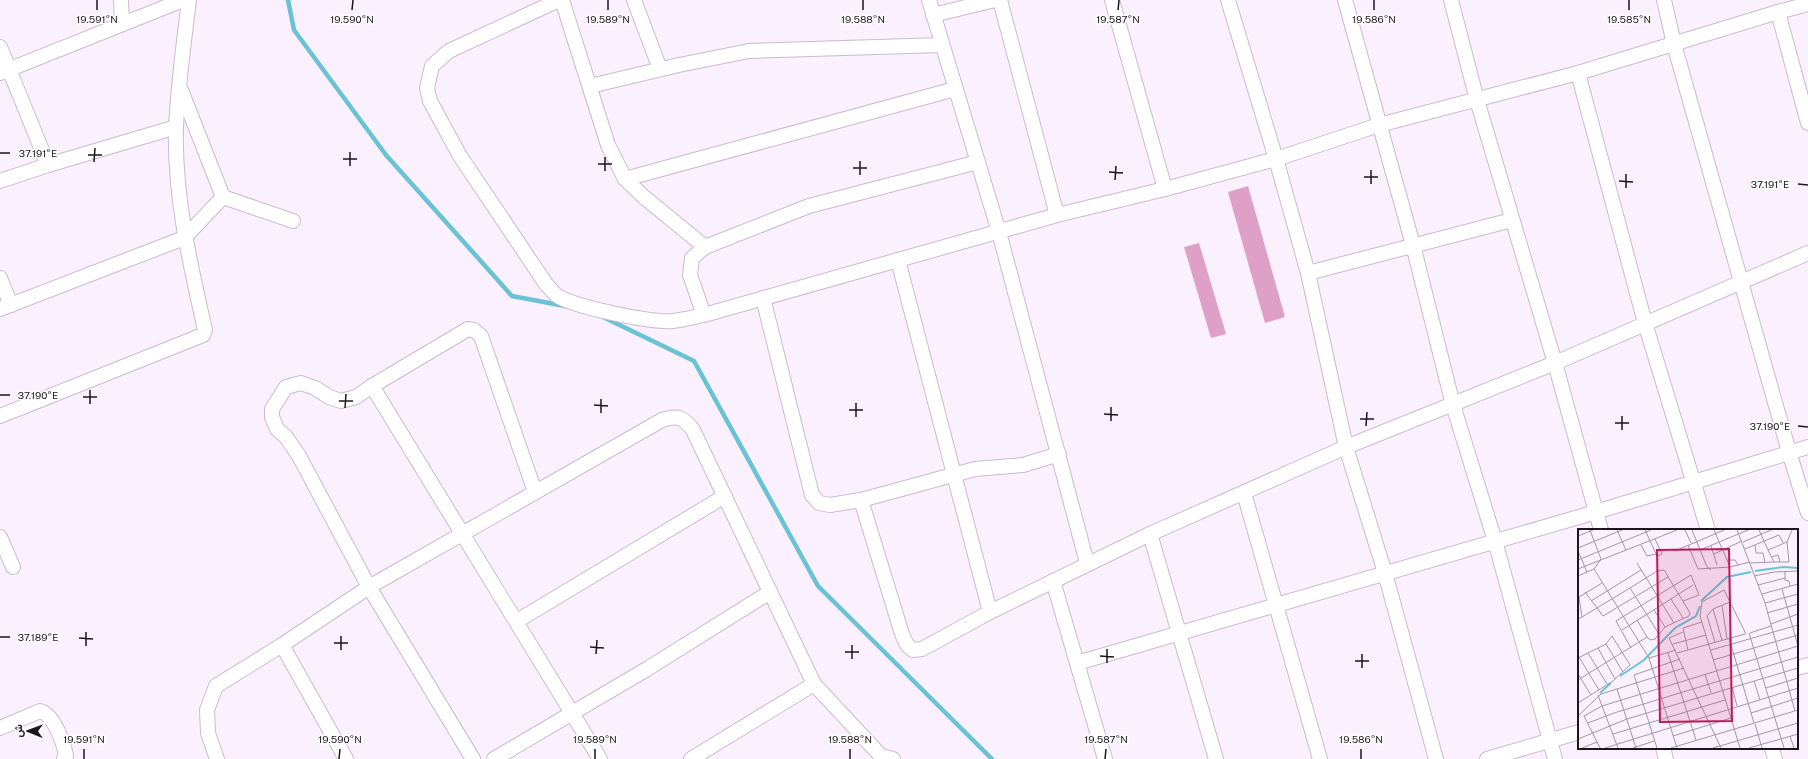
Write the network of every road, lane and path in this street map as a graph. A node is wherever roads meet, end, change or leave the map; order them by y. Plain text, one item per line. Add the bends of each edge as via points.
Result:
1 (121, 0) edge
2 (183, 0) edge
3 (189, 0) edge
4 (561, 0) edge
5 (634, 0) edge
6 (929, 0) edge
7 (995, 0) edge
8 (1000, 0) edge
9 (1112, 0) edge
10 (1228, 0) edge
11 (1345, 0) edge
12 (1451, 0) edge
13 (1664, 0) edge
14 (1808, 4) edge
15 (1778, 12) junction
16 (933, 15) junction
17 (122, 24) junction
18 (1674, 44) junction
19 (942, 45) junction
20 (0, 47) edge
21 (660, 70) junction
22 (5, 71) edge
23 (1578, 73) junction
24 (180, 86) junction
25 (590, 86) junction
26 (955, 89) junction
27 (1477, 100) junction
28 (1808, 123) edge
29 (1379, 125) junction
30 (176, 127) junction
31 (1276, 159) junction
32 (978, 162) junction
33 (48, 165) junction
34 (625, 179) junction
35 (0, 181) edge
36 (1165, 189) junction
37 (223, 197) junction
38 (1057, 215) junction
39 (1512, 220) junction
40 (293, 221) dead end
41 (999, 232) junction
42 (184, 238) junction
43 (1413, 245) junction
44 (705, 247) junction
45 (1808, 253) edge
46 (898, 260) junction
47 (1308, 273) junction
48 (0, 278) edge
49 (1741, 281) junction
50 (763, 298) junction
51 (6, 307) edge
52 (704, 315) junction
53 (1644, 323) junction
54 (1555, 363) junction
55 (372, 386) junction
56 (1453, 405) junction
57 (0, 416) edge
58 (1346, 447) junction
59 (1808, 447) edge
60 (1789, 452) junction
61 (1059, 454) junction
62 (954, 475) junction
63 (1694, 482) junction
64 (535, 492) junction
65 (1244, 492) junction
66 (725, 496) junction
67 (861, 500) junction
68 (1596, 512) junction
69 (1808, 513) edge
70 (1601, 529) edge
71 (1708, 529) edge
72 (462, 533) junction
73 (1150, 534) junction
74 (0, 536) edge
75 (1496, 541) junction
76 (1087, 563) junction
77 (13, 567) dead end
78 (1385, 573) junction
79 (1053, 581) junction
80 (369, 587) junction
81 (770, 592) junction
82 (1277, 604) junction
83 (990, 612) junction
84 (517, 621) junction
85 (1179, 633) junction
86 (282, 645) junction
87 (1077, 663) junction
88 (1808, 665) edge
89 (1798, 668) edge
90 (814, 684) junction
91 (572, 713) junction
92 (0, 728) edge
93 (1578, 732) edge
94 (1549, 741) junction
95 (1663, 749) edge
96 (1772, 749) edge
97 (883, 758) edge
98 (64, 759) edge
99 (217, 759) edge
100 (346, 759) edge
101 (473, 759) edge
102 (494, 759) edge
103 (600, 759) edge
104 (691, 759) edge
105 (1105, 759) edge
106 (1216, 759) edge
107 (1320, 759) edge
108 (1436, 759) edge
109 (1487, 759) edge
110 (1555, 759) edge
111 (1666, 759) edge
112 (1775, 759) edge

1 - 17 street
2 - 17 street
3 - 24 street
4 - 25 street
4 - 52 street via 450,51 432,66 427,88 430,101 460,156 546,284 557,296 611,313 641,319 673,321
5 - 21 street
6 - 16 street
7 - 16 street
8 - 38 street
9 - 36 street
10 - 31 street
11 - 29 street
12 - 27 street
13 - 18 street
14 - 15 street
15 - 18 street
15 - 28 street
16 - 19 street
17 - 22 street
18 - 23 street
18 - 49 street
19 - 21 street via 749,51
19 - 26 street
20 - 22 street
21 - 25 street
22 - 33 street
23 - 27 street
23 - 53 street
24 - 30 street
24 - 37 street
25 - 34 street via 608,145
26 - 32 street
26 - 34 street
27 - 29 street
27 - 39 street
29 - 31 street
29 - 43 street
30 - 33 street
30 - 42 street
31 - 36 street
31 - 47 street
32 - 41 street
32 - 44 street via 809,206
33 - 35 street
34 - 44 street
36 - 38 street
37 - 40 street
37 - 42 street
38 - 41 street
39 - 43 street
39 - 54 street
41 - 46 street
41 - 61 street
42 - 51 street
42 - 57 street via 205,330 203,335
43 - 47 street
43 - 56 street
44 - 52 street via 692,258 690,275
45 - 49 street
46 - 50 street
46 - 62 street
47 - 58 street
48 - 51 street
49 - 53 street
49 - 60 street
50 - 52 street
50 - 67 street via 812,495 819,504
53 - 54 street
53 - 63 street
54 - 56 street
54 - 68 street
55 - 64 street via 468,329 474,330 480,336
55 - 72 street
55 - 80 street via 356,397 341,400 329,397 302,383 286,388 272,408 272,417 277,429 299,456
56 - 58 street
56 - 75 street
58 - 65 street
58 - 78 street
59 - 60 street
60 - 63 street
60 - 69 street
61 - 62 street via 1023,465 988,467
61 - 76 street
62 - 67 street
62 - 83 street
63 - 68 street
63 - 71 street
64 - 66 street via 662,420 673,417 685,420 693,430
64 - 72 street
65 - 73 street
65 - 82 street
66 - 81 street
66 - 84 street
67 - 83 street via 907,645 913,650 922,649
68 - 70 street
68 - 75 street
72 - 80 street
72 - 84 street
73 - 76 street
73 - 85 street
74 - 77 street
75 - 78 street
75 - 94 street
76 - 79 street
78 - 82 street
78 - 108 street
79 - 83 street
79 - 87 street
80 - 86 street
80 - 101 street
81 - 90 street
81 - 91 street
82 - 85 street
82 - 107 street
84 - 91 street
85 - 87 street
85 - 106 street
86 - 99 street via 216,686 207,710 208,733
86 - 100 street
87 - 105 street
88 - 89 street
90 - 97 street
90 - 104 street
91 - 102 street
91 - 103 street
92 - 98 street via 40,711 44,712 61,739 66,756
93 - 94 street
94 - 109 street
94 - 110 street
95 - 111 street
96 - 112 street

